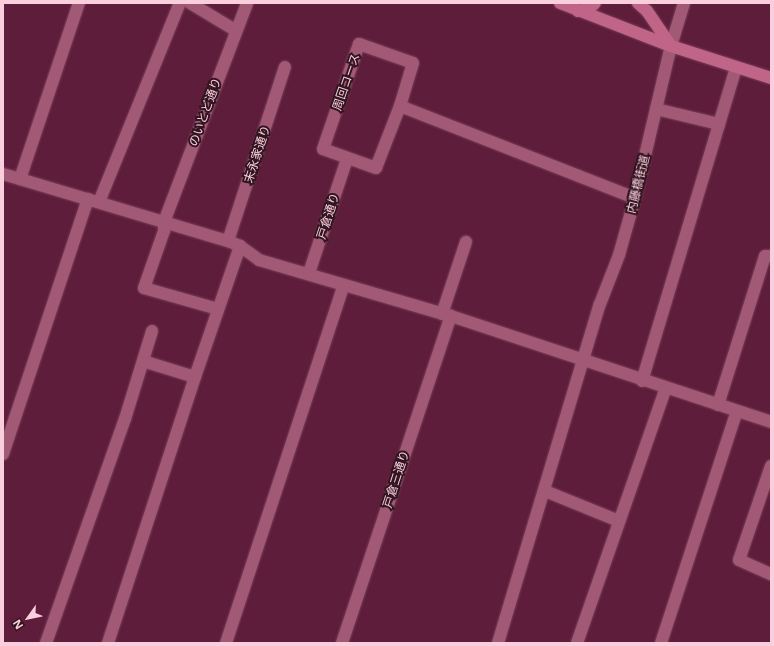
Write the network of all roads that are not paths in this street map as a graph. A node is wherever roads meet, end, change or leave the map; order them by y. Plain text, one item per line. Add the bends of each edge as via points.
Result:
1 (79, 3) edge
2 (180, 3) edge
3 (190, 3) edge
4 (247, 3) edge
5 (560, 3) edge
6 (595, 3) edge
7 (638, 3) edge
8 (684, 3) edge
9 (578, 11) junction
10 (235, 30) junction
11 (671, 46) junction
12 (285, 67) dead end
13 (736, 68) junction
14 (771, 78) edge
15 (400, 106) junction
16 (656, 109) junction
17 (719, 124) junction
18 (347, 159) junction
19 (3, 174) edge
20 (20, 179) junction
21 (635, 198) junction
22 (93, 201) junction
23 (164, 222) junction
24 (228, 241) junction
25 (466, 242) dead end
26 (240, 246) junction
27 (771, 256) edge
28 (309, 273) junction
29 (344, 285) junction
30 (218, 309) junction
31 (446, 315) junction
32 (152, 331) dead end
33 (143, 361) junction
34 (584, 362) junction
35 (195, 377) junction
36 (642, 381) junction
37 (666, 388) junction
38 (718, 405) junction
39 (737, 411) junction
40 (771, 422) edge
41 (3, 454) edge
42 (771, 466) edge
43 (769, 479) edge
44 (545, 491) junction
45 (619, 521) junction
46 (771, 574) edge
47 (46, 643) edge
48 (108, 643) edge
49 (226, 643) edge
50 (342, 643) edge
51 (498, 643) edge
52 (577, 643) edge
53 (661, 643) edge

1 - 20 street
2 - 22 street
3 - 10 street
4 - 10 street, のいとど通り
5 - 9 main road
6 - 9 main road via 590,8
7 - 11 main road via 647,11
8 - 11 street, 内藤橋街道
9 - 11 main road
10 - 23 street, のいとど通り
11 - 13 main road
11 - 16 street, 内藤橋街道
12 - 24 street, 末永家通り
13 - 14 main road
13 - 17 street
15 - 18 street via 376,168
15 - 18 street, 周回コース via 414,63 360,44 322,149
15 - 21 street
16 - 17 street
16 - 21 street, 内藤橋街道
17 - 36 street
18 - 28 street, 戸倉通り
19 - 20 street
20 - 22 street
21 - 34 street, 内藤橋街道
22 - 23 street
22 - 41 street
23 - 24 street
23 - 30 street, のいとど通り via 164,231 144,288
24 - 26 street
25 - 31 street, 戸倉三通り
26 - 28 street via 259,260
26 - 30 street
27 - 38 street via 765,256
28 - 29 street
29 - 31 street
29 - 49 street
30 - 35 street
31 - 34 street
31 - 50 street, 戸倉三通り
32 - 33 street
33 - 35 street
33 - 47 street
34 - 36 street
34 - 44 street, 内藤橋街道
35 - 48 street
36 - 37 street
37 - 38 street
37 - 45 street
38 - 39 street
39 - 40 street
39 - 53 street
42 - 43 street
43 - 46 street via 740,560
44 - 45 street
44 - 51 street, 内藤橋街道
45 - 52 street

